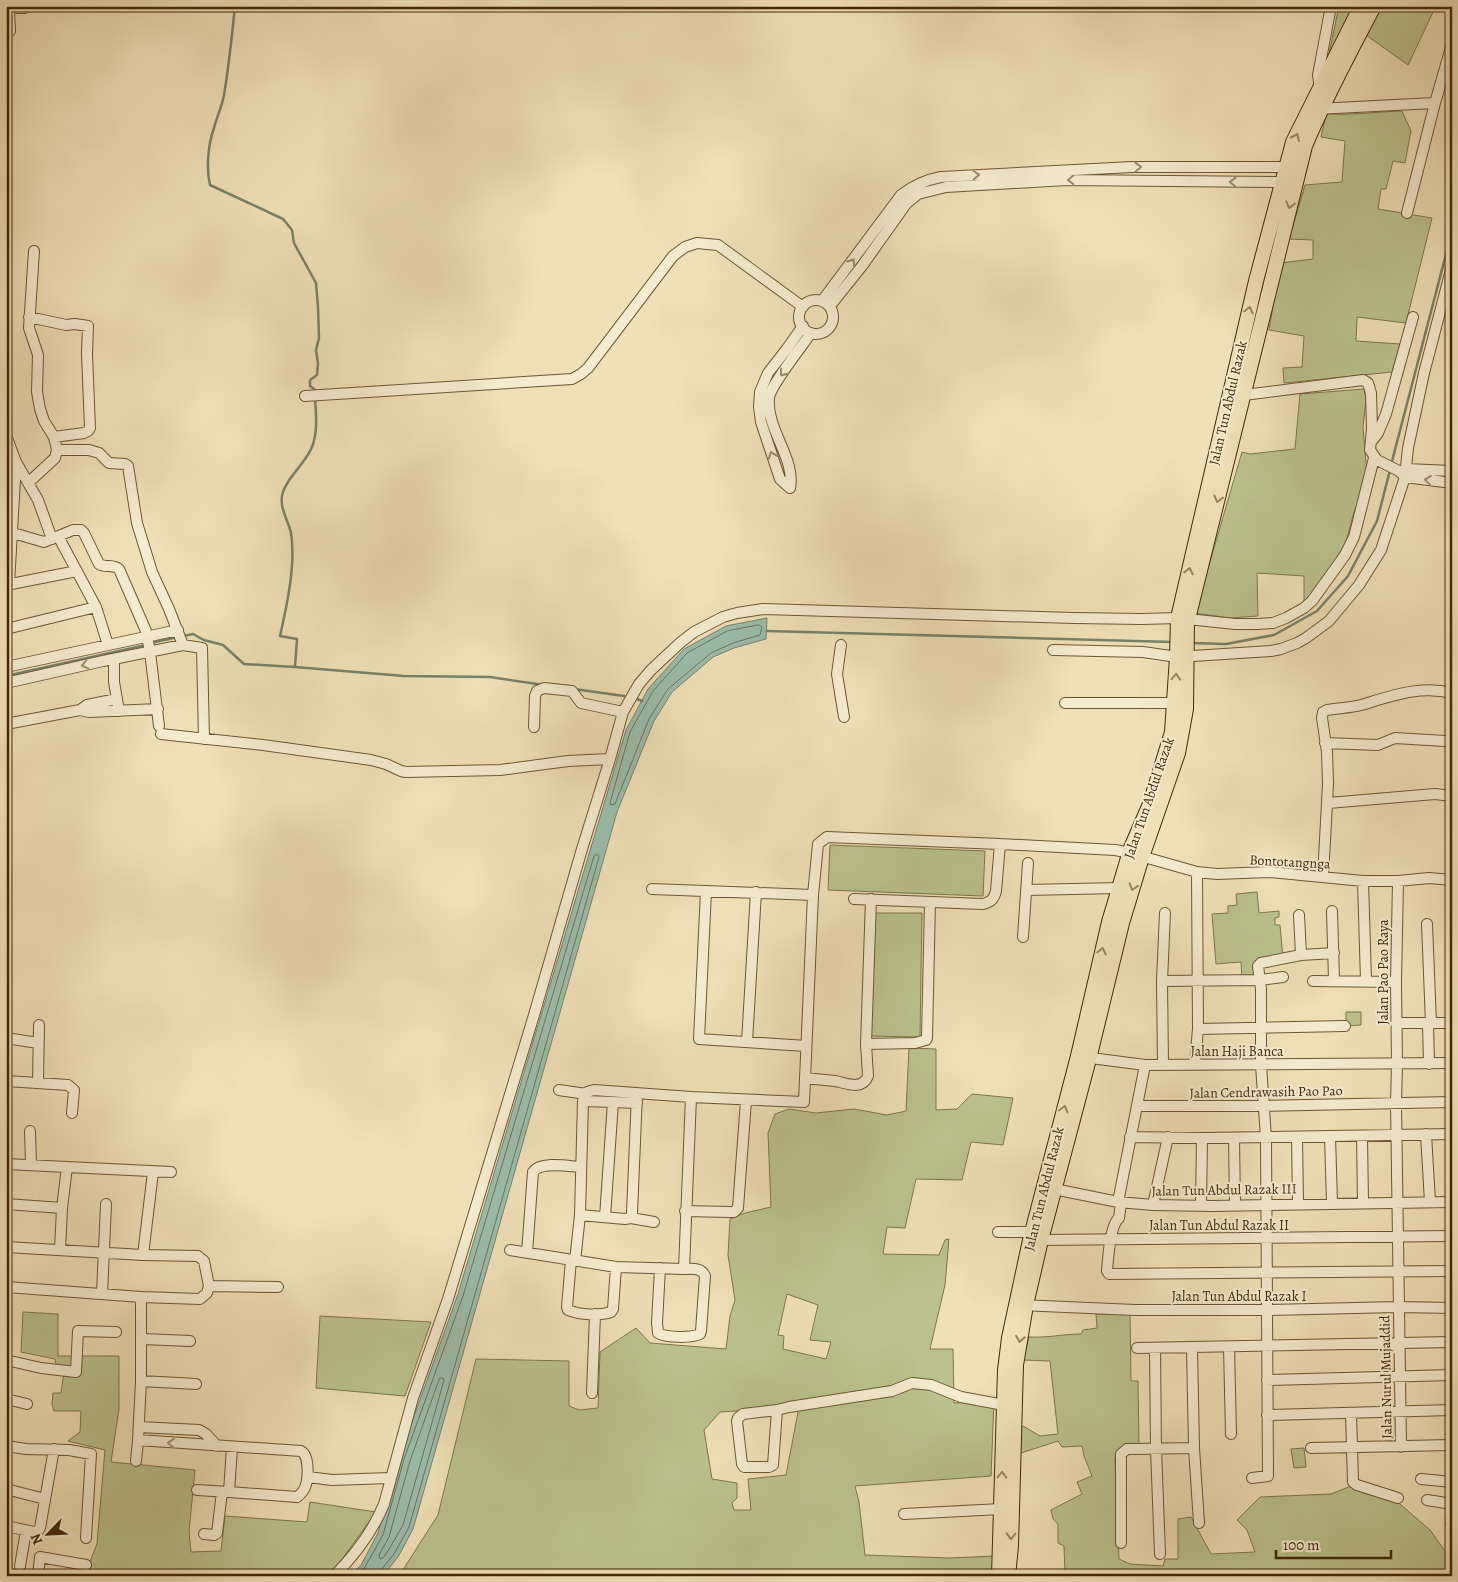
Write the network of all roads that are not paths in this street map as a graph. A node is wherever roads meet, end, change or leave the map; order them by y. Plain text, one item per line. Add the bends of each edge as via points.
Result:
1 (1332, 6) edge
2 (1361, 6) edge
3 (1374, 6) edge
4 (8, 8) edge
5 (25, 8) dead end
6 (10, 31) dead end
7 (1452, 44) edge
8 (1325, 91) junction
9 (1435, 103) junction
10 (1315, 108) junction
11 (1286, 167) junction
12 (1282, 182) junction
13 (1407, 213) dead end
14 (34, 251) dead end
15 (1452, 266) edge
16 (826, 304) junction
17 (802, 308) junction
18 (1413, 317) dead end
19 (29, 318) junction
20 (803, 326) junction
21 (812, 333) junction
22 (1244, 395) junction
23 (305, 396) dead end
24 (88, 431) junction
25 (6, 435) edge
26 (54, 437) junction
27 (1371, 443) junction
28 (57, 450) junction
29 (89, 450) junction
30 (1375, 459) junction
31 (13, 460) edge
32 (1452, 471) edge
33 (1401, 472) junction
34 (29, 482) junction
35 (1452, 483) edge
36 (15, 493) junction
37 (38, 500) junction
38 (13, 533) junction
39 (55, 538) junction
40 (78, 571) junction
41 (8, 585) edge
42 (96, 607) junction
43 (1182, 621) junction
44 (6, 629) edge
45 (178, 630) junction
46 (148, 637) junction
47 (108, 645) junction
48 (183, 645) junction
49 (841, 645) dead end
50 (1053, 650) dead end
51 (150, 652) junction
52 (1182, 655) junction
53 (114, 659) junction
54 (103, 661) junction
55 (6, 667) edge
56 (114, 682) junction
57 (6, 683) edge
58 (1452, 693) edge
59 (116, 699) junction
60 (1065, 703) dead end
61 (1180, 703) junction
62 (158, 709) junction
63 (80, 710) junction
64 (119, 711) junction
65 (623, 712) junction
66 (844, 716) dead end
67 (6, 724) edge
68 (534, 727) dead end
69 (204, 739) junction
70 (1445, 741) dead end
71 (1325, 743) junction
72 (610, 759) junction
73 (1452, 796) edge
74 (1328, 803) junction
75 (1000, 844) junction
76 (1136, 855) junction
77 (1028, 863) dead end
78 (1197, 872) junction
79 (1323, 877) junction
80 (1452, 880) edge
81 (1363, 881) junction
82 (1398, 881) junction
83 (1119, 888) junction
84 (652, 889) dead end
85 (1026, 890) junction
86 (706, 891) junction
87 (756, 892) junction
88 (813, 896) junction
89 (854, 899) dead end
90 (871, 899) junction
91 (930, 902) junction
92 (1332, 911) dead end
93 (1165, 913) dead end
94 (1299, 915) dead end
95 (1427, 924) dead end
96 (1023, 937) dead end
97 (1334, 953) junction
98 (1301, 955) junction
99 (1283, 977) dead end
100 (1260, 980) junction
101 (1313, 980) dead end
102 (1334, 980) junction
103 (1162, 981) junction
104 (1366, 981) junction
105 (1198, 982) junction
106 (1396, 982) junction
107 (1396, 1023) junction
108 (1429, 1023) junction
109 (1452, 1023) edge
110 (39, 1025) dead end
111 (1345, 1026) dead end
112 (1261, 1028) junction
113 (1198, 1029) junction
114 (6, 1038) edge
115 (38, 1042) junction
116 (747, 1042) junction
117 (866, 1044) junction
118 (806, 1046) junction
119 (1084, 1057) junction
120 (1452, 1063) edge
121 (1195, 1064) junction
122 (1261, 1064) junction
123 (1397, 1064) junction
124 (1429, 1064) junction
125 (1145, 1065) junction
126 (1163, 1065) junction
127 (806, 1078) junction
128 (6, 1081) edge
129 (38, 1082) junction
130 (559, 1090) dead end
131 (584, 1097) junction
132 (637, 1098) junction
133 (691, 1098) junction
134 (746, 1101) junction
135 (614, 1102) junction
136 (1452, 1102) edge
137 (1396, 1103) junction
138 (1137, 1106) junction
139 (1264, 1106) junction
140 (72, 1113) dead end
141 (30, 1131) dead end
142 (1426, 1134) junction
143 (1452, 1134) edge
144 (1396, 1135) junction
145 (1130, 1136) junction
146 (1330, 1136) junction
147 (1362, 1136) junction
148 (1168, 1137) junction
149 (1297, 1137) junction
150 (1202, 1138) junction
151 (1234, 1138) junction
152 (1266, 1138) junction
153 (6, 1164) edge
154 (31, 1165) junction
155 (67, 1167) junction
156 (580, 1167) junction
157 (152, 1172) junction
158 (170, 1172) dead end
159 (1054, 1188) junction
160 (1119, 1202) junction
161 (1430, 1202) junction
162 (1452, 1202) edge
163 (1332, 1203) junction
164 (1362, 1203) junction
165 (1397, 1203) junction
166 (6, 1204) edge
167 (106, 1204) dead end
168 (1298, 1204) junction
169 (1153, 1205) junction
170 (1235, 1205) junction
171 (1267, 1205) junction
172 (1201, 1206) junction
173 (62, 1208) junction
174 (685, 1211) junction
175 (580, 1215) junction
176 (605, 1217) junction
177 (631, 1218) junction
178 (654, 1222) dead end
179 (998, 1232) dead end
180 (1036, 1236) junction
181 (1452, 1236) edge
182 (1397, 1237) junction
183 (1111, 1239) junction
184 (1267, 1239) junction
185 (6, 1247) edge
186 (60, 1250) junction
187 (510, 1250) dead end
188 (527, 1252) junction
189 (104, 1253) junction
190 (143, 1255) junction
191 (573, 1261) junction
192 (616, 1267) junction
193 (660, 1268) junction
194 (684, 1269) junction
195 (1452, 1271) edge
196 (1398, 1272) junction
197 (1267, 1273) junction
198 (209, 1286) junction
199 (6, 1287) edge
200 (278, 1287) dead end
201 (102, 1294) junction
202 (142, 1297) junction
203 (1021, 1305) junction
204 (1398, 1307) junction
205 (1452, 1308) edge
206 (1267, 1310) junction
207 (595, 1314) junction
208 (116, 1332) dead end
209 (142, 1339) junction
210 (190, 1341) dead end
211 (1399, 1342) junction
212 (1452, 1342) edge
213 (1267, 1345) junction
214 (1229, 1347) junction
215 (1137, 1348) dead end
216 (1156, 1348) junction
217 (1192, 1348) junction
218 (6, 1360) edge
219 (1452, 1375) edge
220 (1400, 1378) junction
221 (1267, 1380) junction
222 (142, 1381) junction
223 (196, 1384) dead end
224 (592, 1392) dead end
225 (6, 1399) edge
226 (27, 1404) dead end
227 (1004, 1406) junction
228 (777, 1410) junction
229 (1400, 1410) junction
230 (1452, 1410) edge
231 (1351, 1413) junction
232 (1267, 1414) junction
233 (139, 1427) junction
234 (1231, 1434) dead end
235 (138, 1440) junction
236 (1452, 1445) edge
237 (6, 1446) edge
238 (217, 1446) junction
239 (232, 1447) junction
240 (1351, 1447) junction
241 (1401, 1447) junction
242 (54, 1448) junction
243 (1156, 1448) junction
244 (1194, 1448) junction
245 (1311, 1448) dead end
246 (136, 1461) dead end
247 (308, 1477) junction
248 (390, 1478) junction
249 (1252, 1478) dead end
250 (1421, 1480) dead end
251 (1452, 1482) edge
252 (6, 1490) edge
253 (197, 1490) dead end
254 (226, 1492) junction
255 (1398, 1498) dead end
256 (45, 1499) junction
257 (1427, 1500) dead end
258 (1452, 1504) edge
259 (1000, 1508) junction
260 (904, 1514) dead end
261 (1199, 1523) dead end
262 (6, 1526) edge
263 (26, 1531) junction
264 (204, 1534) dead end
265 (86, 1538) dead end
266 (1121, 1543) dead end
267 (1160, 1554) dead end
268 (86, 1565) dead end
269 (20, 1566) dead end
270 (38, 1576) edge
271 (334, 1576) edge
272 (998, 1576) edge
273 (1008, 1576) edge

1 - 8 street via 1318,75
2 - 8 main road, Jalan Tun Abdul Razak
3 - 8 main road, Jalan Tun Abdul Razak
4 - 5 street
4 - 6 street
7 - 9 street
8 - 10 main road, Jalan Tun Abdul Razak
9 - 10 street
9 - 13 street
11 -> 10 main road, Jalan Tun Abdul Razak via 1293,142
10 -> 22 main road, Jalan Tun Abdul Razak
11 - 12 main road, Jalan Tun Abdul Razak
16 -> 11 street via 901,195 923,181 941,177 1132,167
12 -> 16 street via 1067,180 928,191 918,194 906,204 862,266
43 -> 12 main road, Jalan Tun Abdul Razak via 1256,280
14 - 19 street
15 - 33 street
16 - 17 street via 814,300
16 - 21 street via 833,316 830,326 822,333
17 - 20 street
17 - 23 street via 718,245 697,243 673,256 588,368 572,379
18 - 27 street via 1386,414
19 - 24 street via 88,326
19 - 26 street via 38,355 38,403
20 - 21 street
21 -> 20 street via 773,386 769,398 776,436 792,478 790,488 780,479 761,422 760,392 768,373
22 - 27 street via 1363,380 1371,390
22 -> 43 main road, Jalan Tun Abdul Razak
24 - 26 street
24 - 29 street
25 - 31 street
26 - 28 street
27 - 30 street via 1370,450
28 - 29 street
28 - 34 street via 55,458
29 - 45 street via 99,453 109,463 128,466 137,523 152,572
30 - 33 street
30 - 43 street via 1354,537 1345,555 1304,608 1273,623
31 - 34 street
31 - 36 street
32 - 33 street
35 -> 33 street
33 - 52 street via 1381,550 1359,586 1329,620 1306,638 1281,649
34 - 37 street
36 - 37 street
36 - 38 street
37 - 39 street
38 - 39 street via 41,542
38 - 41 street
39 - 40 street
39 - 46 street via 81,530 99,564 118,568
40 - 41 street
40 - 42 street
42 - 44 street
42 - 47 street
43 - 52 main road, Jalan Tun Abdul Razak
43 - 65 street via 752,610 711,622 681,642 645,677
45 - 46 street
45 - 48 street
46 - 47 street
46 - 51 street
47 - 55 street
48 - 51 street
48 - 69 street via 202,648
49 - 66 street via 837,674
50 - 52 street
51 - 53 street
51 - 62 street
52 - 61 main road, Jalan Tun Abdul Razak
53 - 54 street
53 - 56 street
54 - 56 street
54 -> 57 street
56 - 59 street
58 - 71 street via 1424,690 1326,710 1322,716
59 - 63 street
59 - 64 street
60 - 61 street
61 - 76 main road, Jalan Tun Abdul Razak via 1178,753
62 - 64 street
62 - 69 street via 160,730
63 - 64 street
63 - 67 street
65 - 68 street via 585,704 572,691 544,688 535,696
65 - 72 street
69 - 72 street via 371,760 406,772 500,770
70 - 71 street via 1395,738 1378,745
71 - 74 street
72 - 248 street via 448,1300 413,1398
73 - 74 street via 1435,794
74 - 79 street
75 - 76 street, Bontotangnga via 1115,850
75 - 88 street, Bontotangnga via 827,837 818,844
75 - 91 street via 996,891 991,901 983,904
76 - 78 street, Bontotangnga
76 - 83 main road, Jalan Tun Abdul Razak
76 -> 119 main road, Jalan Tun Abdul Razak via 1122,923
77 - 85 street
78 - 79 street, Bontotangnga via 1270,872
78 - 105 street
79 - 81 street, Bontotangnga
80 - 82 street, Bontotangnga
81 - 82 street, Bontotangnga
81 - 104 street
82 - 106 street, Jalan Pao Pao Raya
83 - 85 street
119 -> 83 main road, Jalan Tun Abdul Razak via 1109,922
84 - 86 street
85 - 96 street
86 - 87 street
86 - 116 street via 694,1039
87 - 88 street
87 - 116 street
88 - 118 street, Bontotangnga
89 - 90 street
90 - 91 street
90 - 117 street
91 - 117 street via 927,1038 916,1043
92 - 97 street
93 - 103 street
94 - 98 street
95 - 108 street
97 - 98 street
97 - 102 street
98 - 100 street via 1258,965
99 - 100 street
100 - 105 street
100 - 112 street
101 - 102 street
102 - 104 street
103 - 105 street
103 - 126 street
104 - 106 street
105 - 113 street
106 - 107 street, Jalan Pao Pao Raya
107 - 108 street
107 - 123 street, Jalan Pao Pao Raya
108 - 109 street
108 - 124 street
110 - 115 street
111 - 112 street
112 - 113 street
112 - 122 street
113 - 121 street
114 - 115 street
115 - 129 street
116 - 118 street
117 - 127 street via 868,1076 860,1084 852,1086
118 - 127 street, Bontotangnga
119 - 125 street, Jalan Haji Banca
119 - 159 main road, Jalan Tun Abdul Razak
180 -> 119 main road, Jalan Tun Abdul Razak
120 - 124 street, Jalan Haji Banca
121 - 122 street, Jalan Haji Banca
121 - 126 street, Jalan Haji Banca
122 - 123 street, Jalan Haji Banca
122 - 139 street
123 - 124 street, Jalan Haji Banca
123 - 137 street, Jalan Pao Pao Raya
125 - 126 street, Jalan Haji Banca
125 - 138 street
127 - 134 street, Bontotangnga via 804,1102
128 - 129 street
129 - 140 street via 71,1086 74,1090
130 - 131 street
131 - 132 street via 594,1090
131 - 135 street
131 - 156 street
132 - 133 street
132 - 135 street
132 - 177 street
133 - 134 street
133 - 174 street
134 - 174 street via 738,1208 734,1212
135 - 176 street
136 - 137 street, Jalan Cendrawasih Pao Pao
137 - 139 street, Jalan Cendrawasih Pao Pao
137 - 144 street, Jalan Pao Pao Raya
138 - 139 street, Jalan Cendrawasih Pao Pao
138 - 145 street
139 - 152 street
141 - 154 street
142 - 143 street
142 - 144 street
142 - 161 street
144 - 147 street
144 - 165 street, Jalan Pao Pao Raya
145 - 148 street
145 - 160 street
146 - 147 street
146 - 149 street
146 - 163 street
147 - 164 street
148 - 150 street
148 - 169 street
149 - 152 street
149 - 168 street
150 - 151 street
150 - 172 street
151 - 152 street
151 - 170 street
152 - 171 street
153 - 154 street
154 - 155 street
155 - 157 street
155 - 173 street
156 - 175 street
156 - 188 street via 545,1166 532,1172
157 - 158 street
157 - 190 street
159 - 160 street, Jalan Tun Abdul Razak III
159 - 180 main road, Jalan Tun Abdul Razak
160 - 169 street, Jalan Tun Abdul Razak III
160 - 183 street via 1119,1218 1115,1221
161 - 162 street, Jalan Tun Abdul Razak III
161 - 165 street, Jalan Tun Abdul Razak III
163 - 164 street, Jalan Tun Abdul Razak III
163 - 168 street, Jalan Tun Abdul Razak III
164 - 165 street, Jalan Tun Abdul Razak III
165 - 182 street, Jalan Nurul Mujaddid
166 - 173 street
167 - 189 street
168 - 171 street, Jalan Tun Abdul Razak III
169 - 172 street, Jalan Tun Abdul Razak III
170 - 171 street, Jalan Tun Abdul Razak III
170 - 172 street, Jalan Tun Abdul Razak III
171 - 184 street
173 - 186 street
174 - 194 street
175 - 176 street
175 - 191 street
176 - 177 street
177 - 178 street
179 - 180 street, Jalan Tun Abdul Razak II
180 - 183 street, Jalan Tun Abdul Razak II
180 - 203 main road, Jalan Tun Abdul Razak
181 - 182 street, Jalan Tun Abdul Razak II
182 - 184 street, Jalan Tun Abdul Razak II
182 - 196 street, Jalan Nurul Mujaddid
183 - 184 street, Jalan Tun Abdul Razak II
183 - 197 street via 1108,1274
184 - 197 street
185 - 186 street
186 - 189 street
187 - 188 street
188 - 191 street
189 - 190 street
189 - 201 street
190 - 198 street via 198,1256 204,1261
191 - 192 street
191 - 207 street via 568,1310
192 - 193 street
192 - 207 street via 613,1309 608,1313
193 - 194 street
193 - 194 street via 658,1333 664,1336 695,1336 701,1331 705,1276 699,1270
195 - 196 street
196 - 197 street
196 - 204 street, Jalan Nurul Mujaddid
197 - 206 street
198 - 200 street
198 - 202 street via 200,1299
199 - 201 street
201 - 202 street
202 - 209 street
203 - 206 street, Jalan Tun Abdul Razak I via 1135,1310
203 - 227 main road, Jalan Tun Abdul Razak via 1006,1358
203 -> 273 main road, Jalan Tun Abdul Razak
204 - 205 street, Jalan Tun Abdul Razak I
204 - 206 street, Jalan Tun Abdul Razak I
204 - 211 street, Jalan Nurul Mujaddid
206 - 213 street
207 - 224 street
208 - 218 street via 78,1331 76,1372
209 - 210 street
209 - 222 street
211 - 212 street
211 - 213 street
211 - 220 street, Jalan Nurul Mujaddid
213 - 214 street
213 - 221 street
214 - 217 street
214 - 234 street
215 - 216 street
216 - 217 street
216 - 243 street
217 - 244 street
219 - 220 street
220 - 221 street
220 - 229 street, Jalan Nurul Mujaddid
221 - 232 street
222 - 223 street
222 - 233 street
225 - 226 street
227 - 228 street via 962,1397 931,1385 912,1383 892,1391
259 -> 227 main road, Jalan Tun Abdul Razak
228 - 228 street via 743,1414 738,1418 744,1467 773,1465
229 - 230 street
229 - 231 street
229 - 241 street, Jalan Nurul Mujaddid
231 - 232 street
231 - 240 street
232 - 249 street via 1268,1476
233 - 235 street
233 - 238 street via 199,1430
238 -> 235 street
235 - 246 street
236 - 241 street
237 - 242 street
238 - 239 street
239 - 247 street via 301,1451 306,1457
239 - 254 street
240 - 241 street
240 - 245 street
240 - 255 street via 1352,1480 1355,1484
242 - 256 street
242 - 265 street via 91,1454
243 - 244 street
243 - 266 street via 1127,1449 1121,1454
243 - 267 street
244 - 261 street
247 - 248 street via 332,1480
247 - 254 street via 304,1490 297,1497
248 - 271 street via 379,1517
250 - 251 street
252 - 256 street
253 - 254 street
254 - 264 street via 218,1533
256 - 263 street via 40,1528 34,1532
257 - 258 street
259 - 260 street
259 - 272 main road, Jalan Tun Abdul Razak
262 - 263 street
263 - 269 street
268 - 270 street via 40,1557

